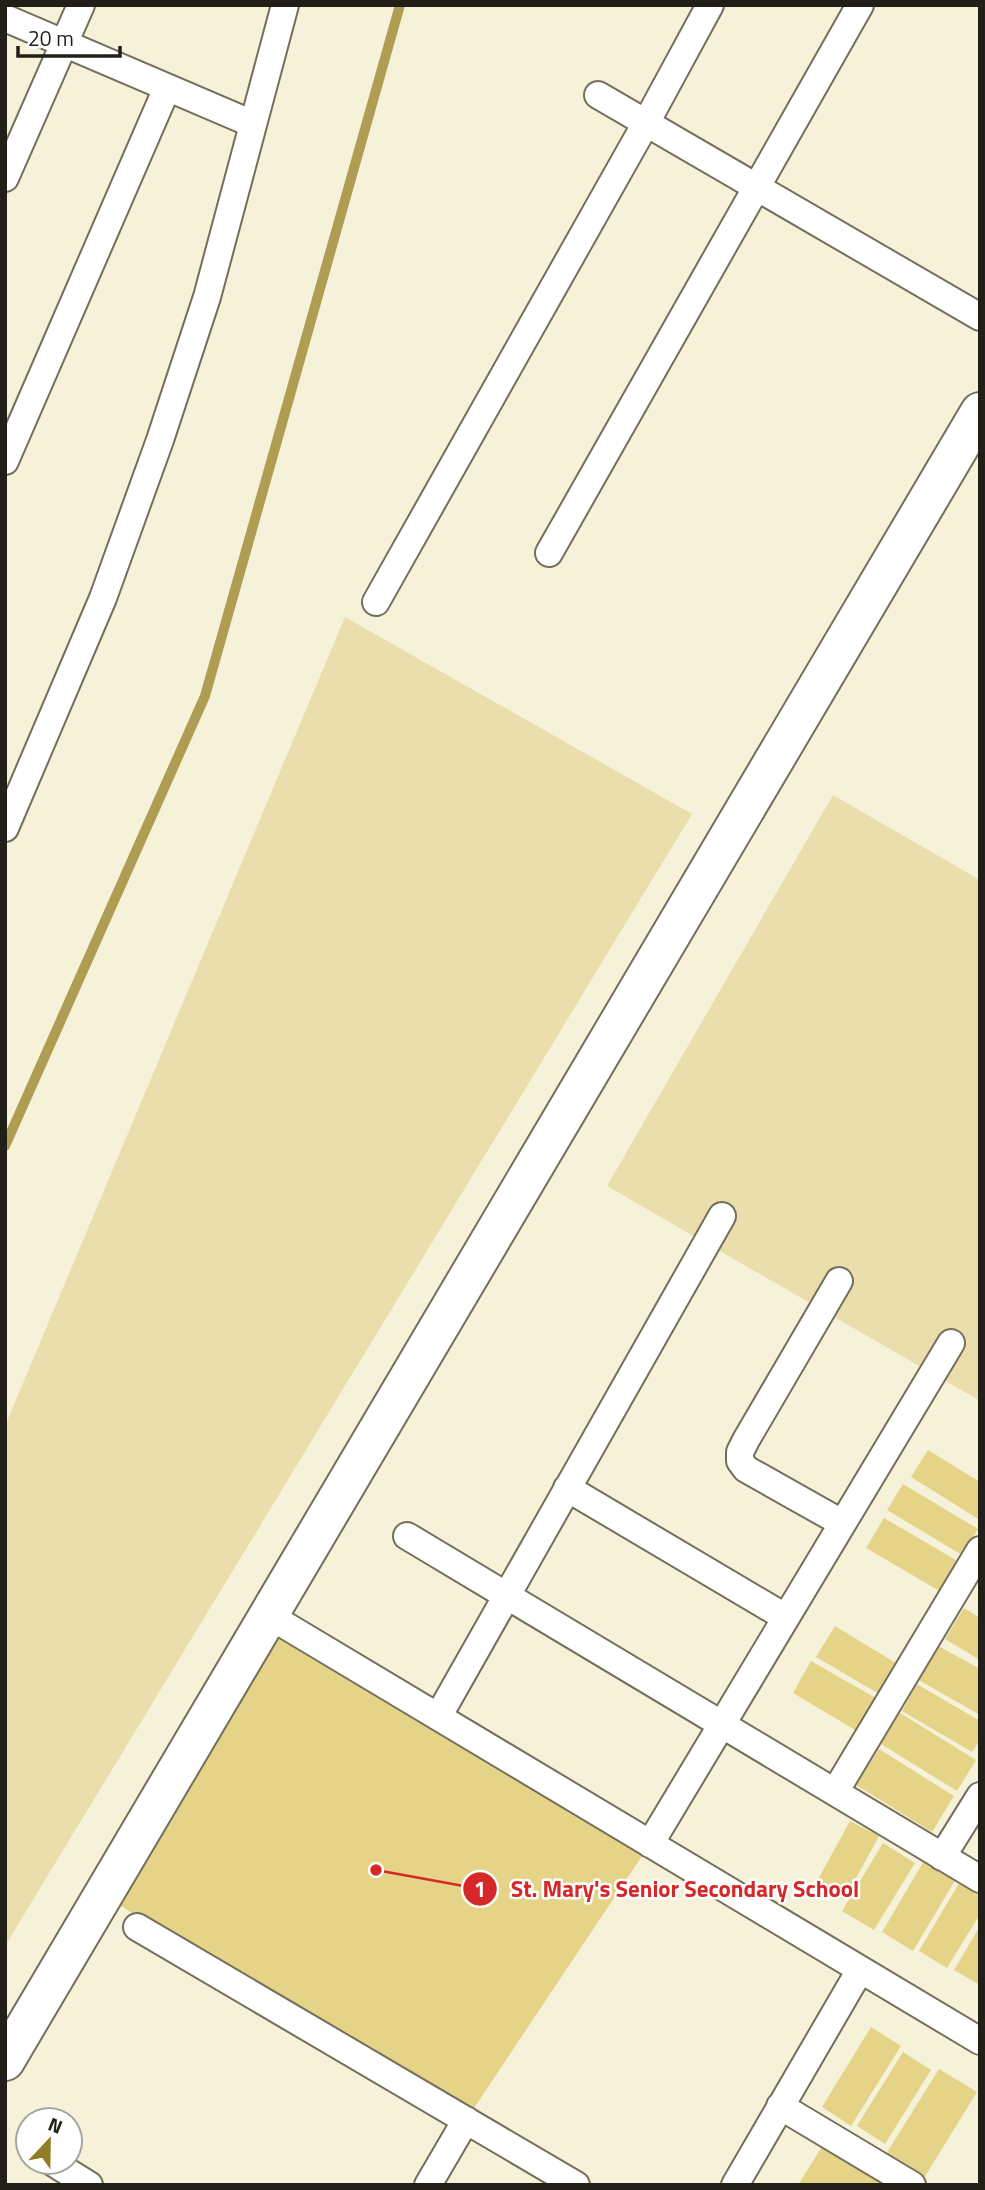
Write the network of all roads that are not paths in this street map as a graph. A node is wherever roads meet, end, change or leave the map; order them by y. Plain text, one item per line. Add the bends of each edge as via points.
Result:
1 (81, 5) edge
2 (285, 5) edge
3 (710, 5) edge
4 (860, 5) edge
5 (5, 18) edge
6 (64, 43) junction
7 (167, 88) junction
8 (598, 95) dead end
9 (646, 123) junction
10 (253, 124) junction
11 (5, 178) edge
12 (757, 188) junction
13 (980, 317) edge
14 (980, 412) edge
15 (5, 461) edge
16 (549, 553) dead end
17 (376, 602) dead end
18 (5, 828) edge
19 (722, 1216) dead end
20 (839, 1281) dead end
21 (951, 1343) dead end
22 (568, 1488) junction
23 (842, 1523) junction
24 (407, 1536) dead end
25 (980, 1550) edge
26 (507, 1595) junction
27 (268, 1615) junction
28 (785, 1617) junction
29 (438, 1717) junction
30 (721, 1724) junction
31 (835, 1792) junction
32 (980, 1796) edge
33 (650, 1844) junction
34 (942, 1857) junction
35 (980, 1880) edge
36 (137, 1927) dead end
37 (860, 1969) junction
38 (980, 2041) edge
39 (5, 2062) edge
40 (780, 2106) junction
41 (466, 2120) junction
42 (428, 2185) edge
43 (576, 2185) edge
44 (735, 2185) edge
45 (912, 2185) edge

1 - 6 street
2 - 10 street
3 - 9 street
4 - 12 street
5 - 6 street
6 - 7 street
6 - 11 street
7 - 10 street
7 - 15 street
8 - 9 street
9 - 12 street
9 - 17 street
10 - 18 street via 206,297 160,440 103,598
12 - 13 street
12 - 16 street
14 - 27 street
19 - 22 street
20 - 23 street via 746,1440 740,1461 746,1469
21 - 23 street
22 - 26 street
22 - 28 street
23 - 28 street
24 - 26 street
25 - 31 street
26 - 29 street
26 - 30 street
27 - 29 street
27 - 39 street
28 - 30 street
29 - 33 street
30 - 31 street
30 - 33 street
31 - 34 street
32 - 34 street
33 - 37 street
34 - 35 street
36 - 41 street
37 - 38 street
37 - 40 street
40 - 44 street
40 - 45 street
41 - 42 street
41 - 43 street

